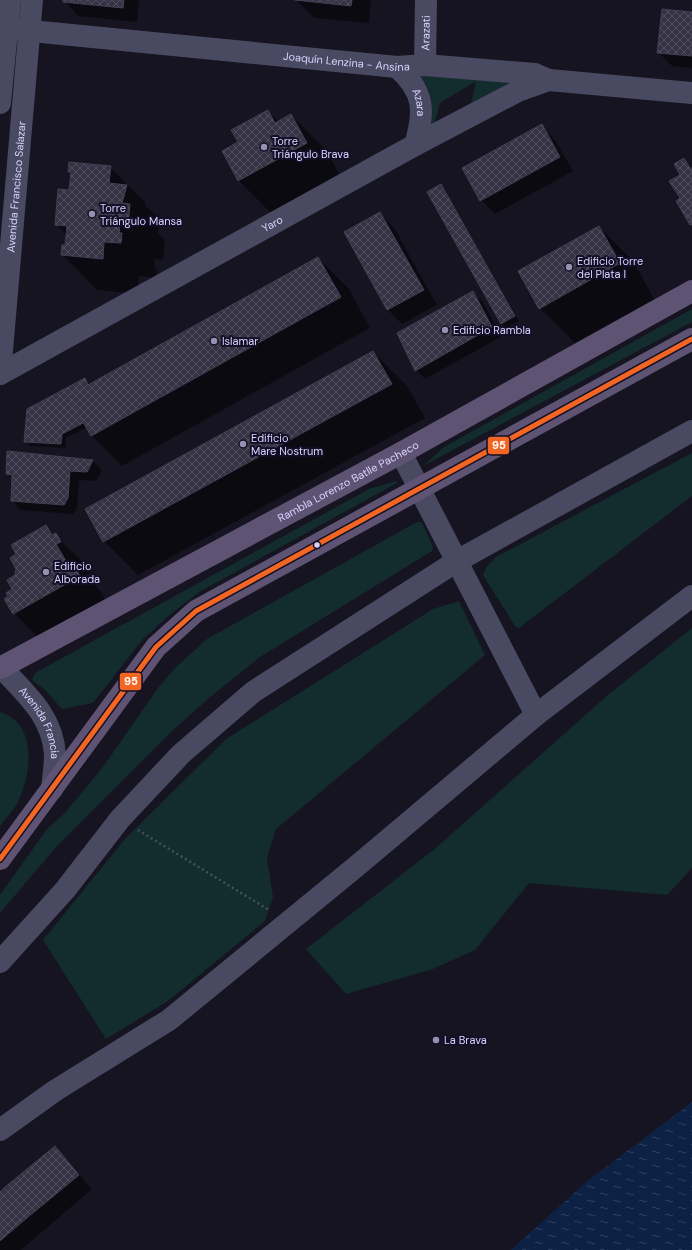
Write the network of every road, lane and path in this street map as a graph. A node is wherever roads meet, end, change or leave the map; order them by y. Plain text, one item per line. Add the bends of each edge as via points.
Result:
1 (10, 0) edge
2 (32, 0) edge
3 (426, 0) edge
4 (4, 28) edge
5 (30, 31) junction
6 (425, 65) junction
7 (397, 67) junction
8 (549, 80) junction
9 (692, 93) edge
10 (0, 103) edge
11 (415, 145) junction
12 (8, 184) edge
13 (6, 250) edge
14 (692, 290) edge
15 (692, 339) edge
16 (0, 374) edge
17 (692, 431) edge
18 (401, 453) junction
19 (420, 488) junction
20 (457, 561) junction
21 (692, 596) edge
22 (0, 667) edge
23 (536, 715) junction
24 (52, 789) junction
25 (120, 819) junction
26 (0, 859) edge
27 (288, 922) junction
28 (0, 962) edge
29 (0, 1130) edge

1 - 4 street
2 - 5 street, Avenida Francisco Salazar
3 - 6 street, Arazati
4 - 5 street, Joaquín Lenzina - Ansina
4 - 10 street
5 - 7 street, Joaquín Lenzina - Ansina
5 - 12 street, Avenida Francisco Salazar
6 - 7 street, Joaquín Lenzina - Ansina
6 - 8 street, Joaquín Lenzina - Ansina via 535,74
7 - 11 street, Azara via 412,82 421,102 420,130
8 - 9 street, Joaquín Lenzina - Ansina
8 - 11 street, Yaro via 518,92
11 - 16 street, Yaro
12 - 13 street, Avenida Francisco Salazar
13 - 16 street, Avenida Francisco Salazar
14 - 18 main road, Rambla Lorenzo Batlle Pacheco
15 - 19 main road
17 - 20 street
18 - 19 street
18 - 22 main road, Rambla Lorenzo Batlle Pacheco
19 - 20 street
19 - 24 main road via 196,611 156,648
20 - 23 street
20 - 25 street via 253,692 181,754
21 - 23 street
22 - 24 street, Avenida Francia via 36,705 50,726 55,755
23 - 27 street
24 - 26 main road
25 - 27 path
25 - 28 street via 65,890
27 - 29 street via 169,1020 56,1090

